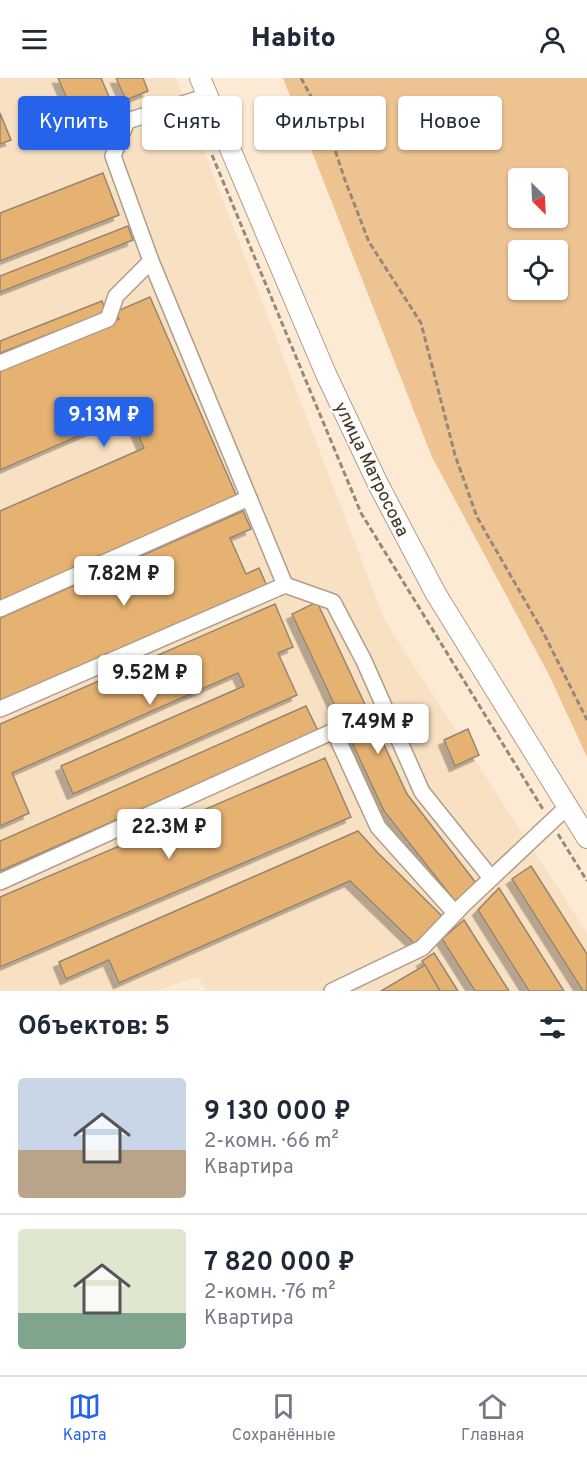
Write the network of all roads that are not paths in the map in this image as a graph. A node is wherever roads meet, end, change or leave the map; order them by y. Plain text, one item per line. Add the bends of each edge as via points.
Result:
1 (204, 87) edge
2 (151, 261) junction
3 (0, 363) edge
4 (249, 498) junction
5 (285, 585) junction
6 (0, 609) edge
7 (0, 710) edge
8 (567, 807) junction
9 (587, 838) edge
10 (491, 878) junction
11 (0, 882) edge
12 (455, 913) junction
13 (332, 991) edge

1 - 2 lane via 127,121 113,156
1 - 8 main road, улица Матросова via 326,374 378,484 436,594
2 - 3 lane via 116,296 108,318
2 - 4 lane
4 - 5 lane
4 - 6 lane
5 - 7 lane
5 - 10 lane via 333,602 364,661 422,792
8 - 9 main road, улица Матросова
8 - 10 lane
10 - 12 lane
11 - 12 lane via 336,730 378,827
12 - 13 lane via 422,948

